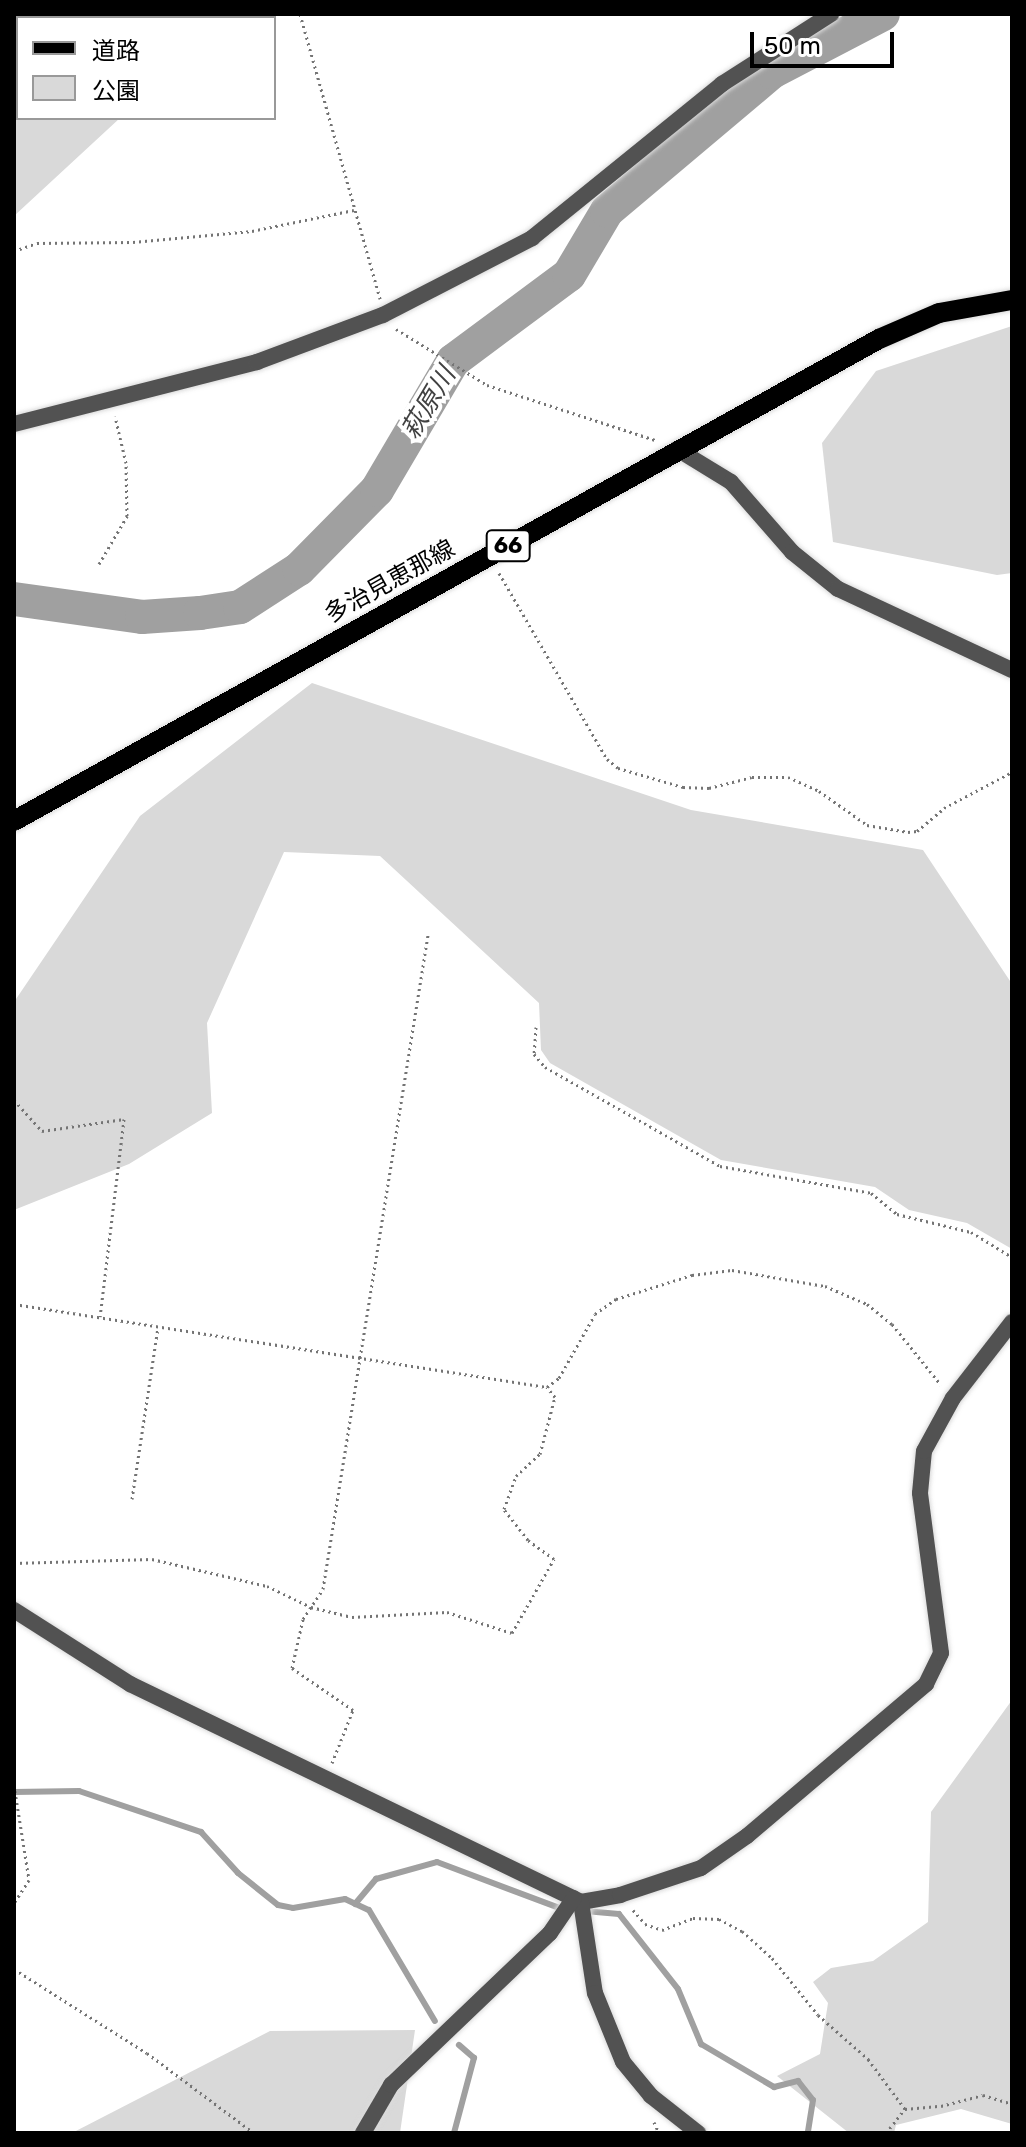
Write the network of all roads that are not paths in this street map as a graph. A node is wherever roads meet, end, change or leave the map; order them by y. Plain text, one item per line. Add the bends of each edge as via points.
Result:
1 (831, 14) edge
2 (1012, 300) edge
3 (14, 424) edge
4 (677, 449) junction
5 (1012, 670) edge
6 (14, 821) edge
7 (1012, 1322) edge
8 (14, 1610) edge
9 (577, 1900) junction
10 (363, 2133) edge
11 (698, 2133) edge

1 - 3 street via 722,84 532,238 383,315 257,362
2 - 4 main road, 多治見恵那線 / 66 via 939,313 879,339
4 - 5 street via 731,482 792,552 838,589
4 - 6 main road, 多治見恵那線 / 66
7 - 9 street via 953,1398 924,1451 920,1493 941,1653 926,1684 701,1868 620,1895
8 - 9 street via 130,1684
9 - 10 street via 550,1933 391,2085
9 - 11 street via 595,1993 623,2062 651,2096

